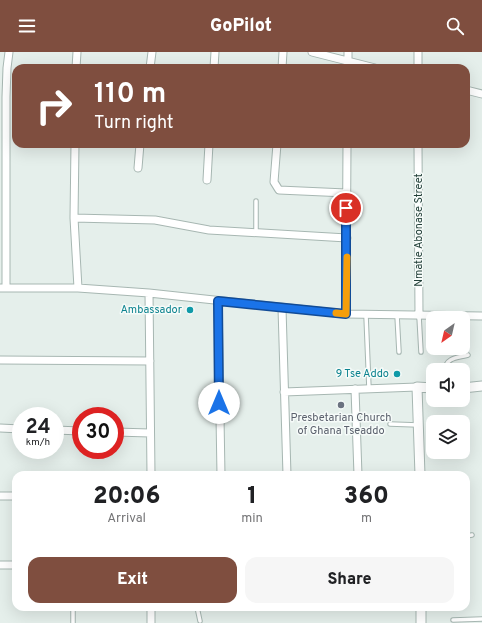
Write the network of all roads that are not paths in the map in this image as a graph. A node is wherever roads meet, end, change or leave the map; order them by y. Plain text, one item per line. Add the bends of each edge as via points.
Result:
1 (8, 52) edge
2 (77, 52) edge
3 (152, 52) edge
4 (214, 52) edge
5 (283, 52) edge
6 (312, 52) edge
7 (348, 52) edge
8 (418, 52) edge
9 (76, 64) edge
10 (150, 64) edge
11 (214, 64) edge
12 (282, 64) edge
13 (345, 64) edge
14 (348, 64) edge
15 (418, 64) edge
16 (470, 91) edge
17 (482, 94) edge
18 (75, 148) edge
19 (140, 148) edge
20 (209, 148) edge
21 (277, 148) edge
22 (347, 148) edge
23 (418, 148) edge
24 (138, 168) dead end
25 (207, 180) dead end
26 (346, 193) junction
27 (256, 201) dead end
28 (74, 218) junction
29 (256, 233) junction
30 (347, 238) junction
31 (3, 288) edge
32 (78, 288) junction
33 (149, 293) junction
34 (218, 301) junction
35 (282, 308) junction
36 (346, 314) junction
37 (366, 315) junction
38 (398, 315) junction
39 (419, 316) junction
40 (482, 316) edge
41 (399, 352) dead end
42 (421, 352) dead end
43 (468, 355) dead end
44 (0, 360) edge
45 (150, 361) junction
46 (447, 363) edge
47 (482, 386) edge
48 (417, 387) junction
49 (470, 387) edge
50 (426, 388) edge
51 (355, 389) junction
52 (369, 389) junction
53 (284, 392) junction
54 (390, 424) dead end
55 (419, 425) junction
56 (0, 428) edge
57 (12, 429) edge
58 (124, 432) edge
59 (150, 433) junction
60 (151, 471) edge
61 (221, 471) edge
62 (287, 471) edge
63 (358, 471) edge
64 (420, 471) edge
65 (0, 496) edge
66 (12, 496) edge
67 (0, 565) edge
68 (12, 565) edge
69 (73, 611) edge
70 (151, 611) edge
71 (198, 611) edge
72 (422, 611) edge
73 (482, 619) edge
74 (453, 620) dead end
75 (200, 622) dead end
76 (73, 623) edge
77 (151, 623) edge
78 (421, 623) edge

1 - 31 street
2 - 9 street
3 - 10 street
4 - 11 street
5 - 12 street
6 - 13 street
7 - 14 street
8 - 15 street
16 - 17 street
18 - 28 street
19 - 24 street
20 - 25 street
21 - 26 street via 274,182 279,190
22 - 26 street
23 - 39 street, Nmatie Abonase Street
26 - 30 street
27 - 29 lane
28 - 29 street via 155,220 209,230
28 - 32 street
29 - 30 street
30 - 36 street
31 - 32 street
32 - 33 street
33 - 34 street
33 - 45 street
34 - 35 street
34 - 61 street
35 - 36 street
35 - 53 street
36 - 37 street
37 - 38 street
37 - 52 lane
38 - 39 street
38 - 41 lane
39 - 40 street
39 - 42 lane
43 - 46 lane via 449,360
44 - 45 street
45 - 59 street
47 - 49 street
48 - 50 street
48 - 52 street
48 - 55 street
51 - 52 street
51 - 53 street
51 - 63 street
53 - 62 street
54 - 55 lane
55 - 64 street
56 - 57 street
58 - 59 street
59 - 60 street
65 - 66 street
67 - 68 street
69 - 76 lane
70 - 77 street
71 - 75 lane
72 - 78 street
73 - 74 lane

